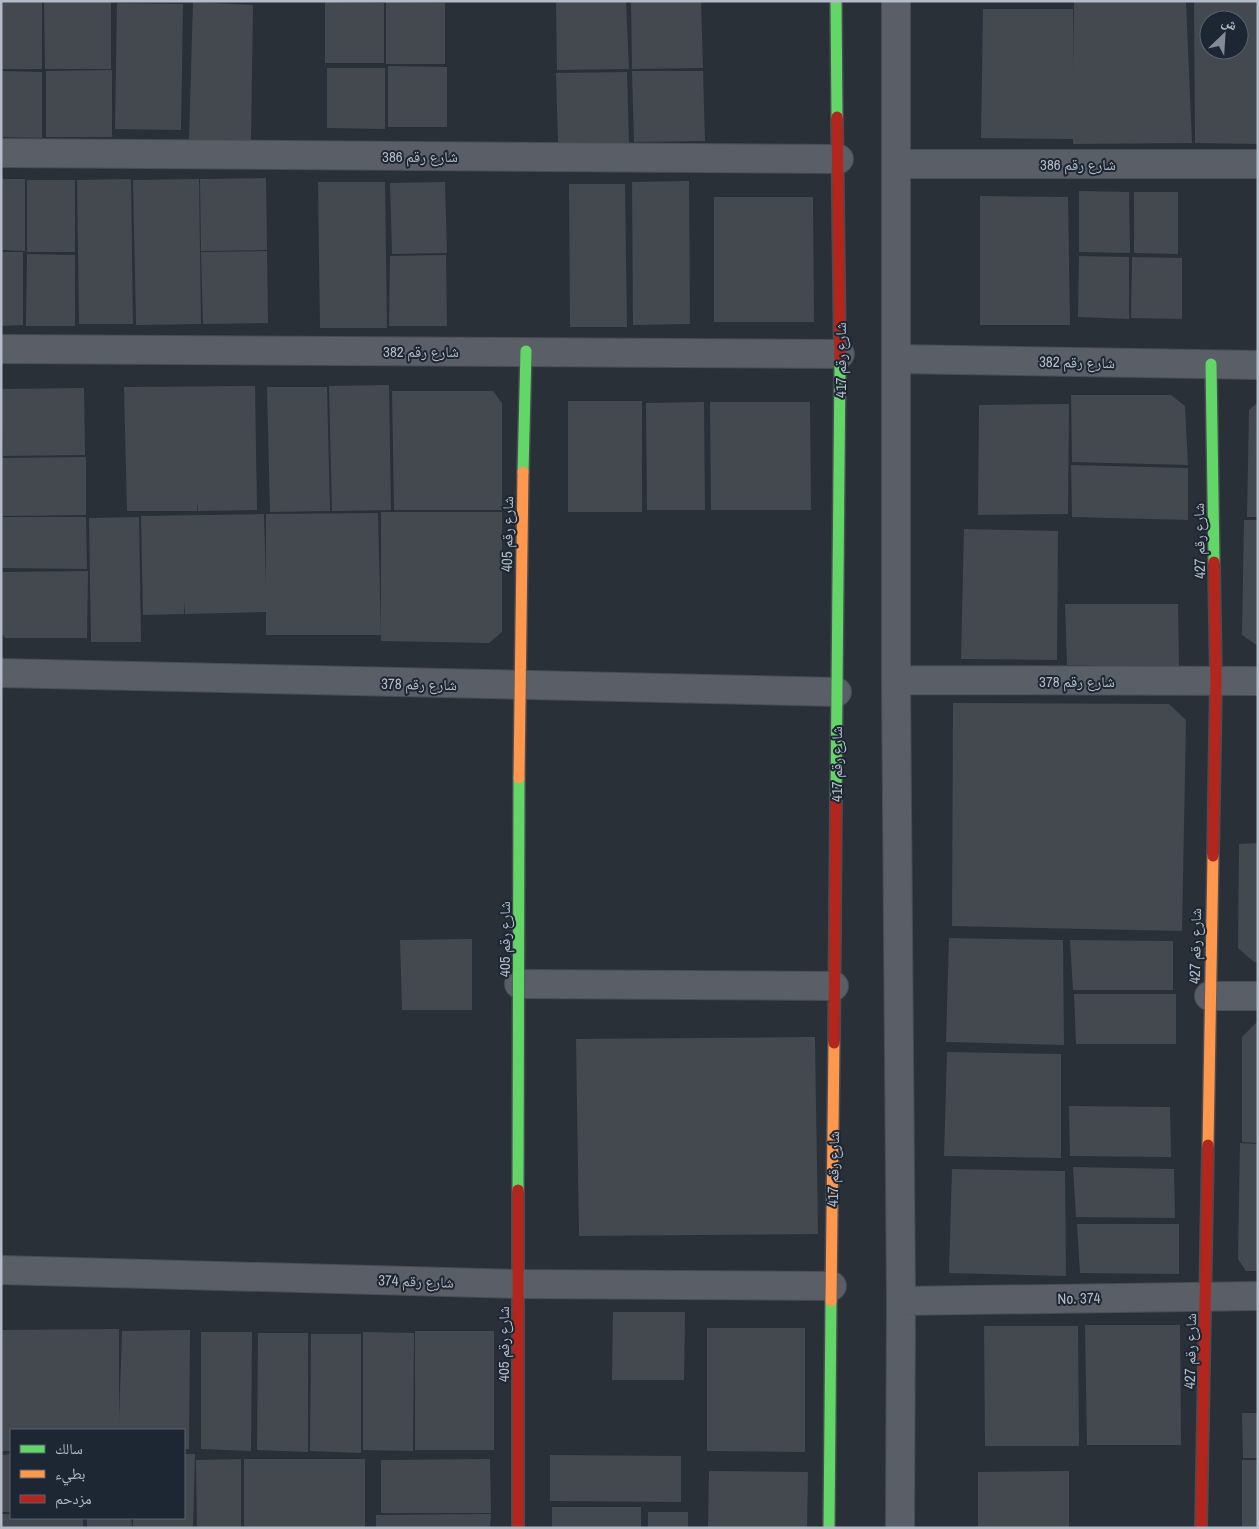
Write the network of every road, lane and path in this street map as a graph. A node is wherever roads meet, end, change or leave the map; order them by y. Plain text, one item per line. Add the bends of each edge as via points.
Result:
1 (836, 1) edge
2 (896, 1) edge
3 (1, 153) edge
4 (839, 159) junction
5 (897, 164) junction
6 (1258, 164) edge
7 (1, 349) edge
8 (526, 351) junction
9 (840, 354) junction
10 (897, 359) junction
11 (1211, 364) junction
12 (1258, 365) edge
13 (1, 673) edge
14 (896, 680) junction
15 (1216, 681) junction
16 (1258, 681) edge
17 (519, 686) junction
18 (837, 692) junction
19 (519, 984) junction
20 (834, 986) junction
21 (1209, 996) junction
22 (1258, 996) edge
23 (1, 1270) edge
24 (518, 1284) junction
25 (832, 1286) junction
26 (1206, 1296) junction
27 (1258, 1296) edge
28 (901, 1301) junction
29 (518, 1528) edge
30 (829, 1528) edge
31 (900, 1528) edge
32 (1201, 1528) edge

1 - 4 street, شارع رقم 417
2 - 5 street
3 - 4 street, شارع رقم 386
4 - 9 street, شارع رقم 417
5 - 6 street, شارع رقم 386
5 - 10 street
7 - 8 street, شارع رقم 382
8 - 9 street, شارع رقم 382
8 - 17 street, شارع رقم 405
9 - 18 street, شارع رقم 417
10 - 11 street, شارع رقم 382
10 - 14 street
11 - 12 street, شارع رقم 382
11 - 15 street, شارع رقم 427
13 - 17 street, شارع رقم 378
14 - 15 street, شارع رقم 378
14 - 28 street
15 - 16 street, شارع رقم 378
15 - 21 street, شارع رقم 427
17 - 18 street, شارع رقم 378
17 - 19 street, شارع رقم 405
18 - 20 street, شارع رقم 417
19 - 20 street
19 - 24 street, شارع رقم 405
20 - 25 street, شارع رقم 417
21 - 22 street
21 - 26 street, شارع رقم 427
23 - 24 street, شارع رقم 374
24 - 25 street, شارع رقم 374
24 - 29 street, شارع رقم 405
25 - 30 street, شارع رقم 417
26 - 27 street, No. 374
26 - 28 street, No. 374
26 - 32 street, شارع رقم 427
28 - 31 street

